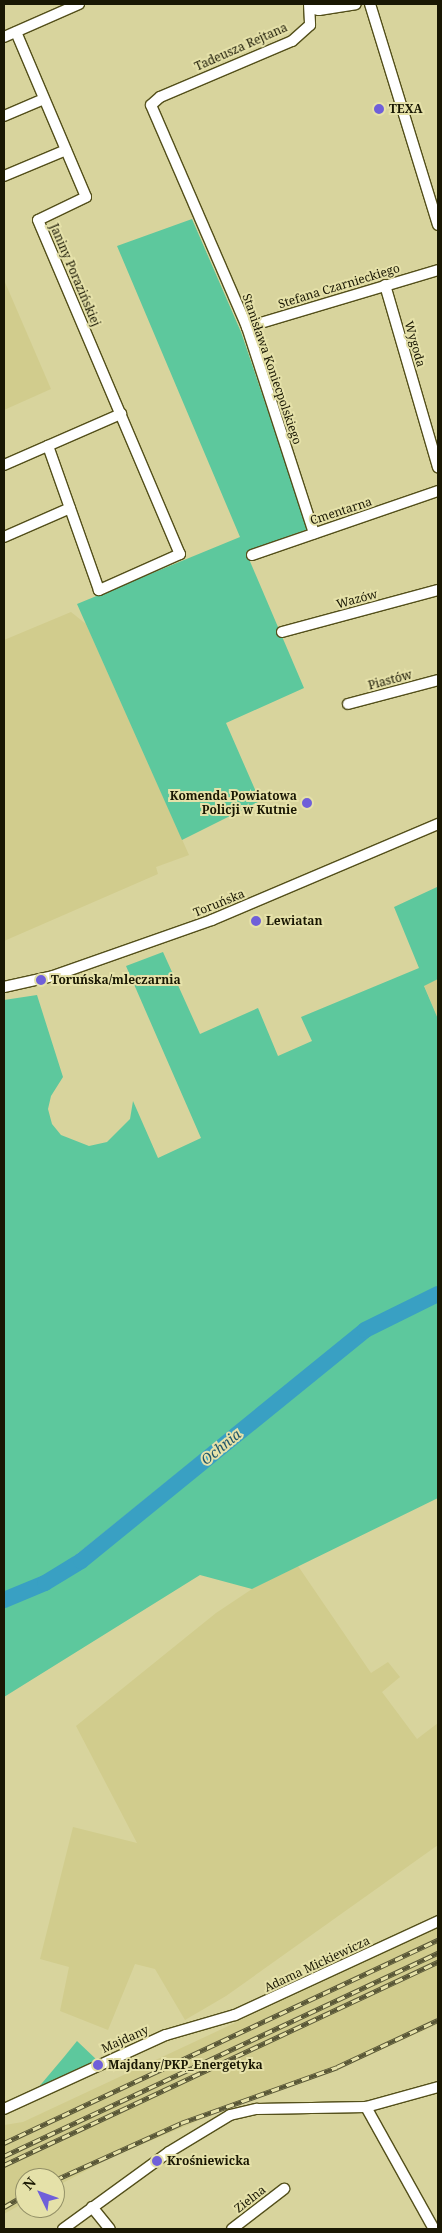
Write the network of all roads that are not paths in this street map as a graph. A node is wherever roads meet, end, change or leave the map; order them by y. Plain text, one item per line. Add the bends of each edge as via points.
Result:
1 (78, 4) edge
2 (356, 4) edge
3 (370, 4) edge
4 (310, 6) edge
5 (16, 32) junction
6 (4, 37) edge
7 (44, 99) junction
8 (151, 105) joint
9 (4, 116) edge
10 (66, 150) junction
11 (4, 176) edge
12 (438, 225) edge
13 (438, 270) edge
14 (384, 285) junction
15 (247, 327) junction
16 (122, 414) junction
17 (48, 446) junction
18 (437, 462) edge
19 (4, 465) edge
20 (438, 491) edge
21 (70, 508) junction
22 (314, 533) junction
23 (4, 537) edge
24 (252, 555) dead end
25 (438, 590) edge
26 (282, 632) dead end
27 (438, 680) edge
28 (348, 704) dead end
29 (438, 824) edge
30 (4, 987) edge
31 (438, 1921) edge
32 (204, 2025) joint
33 (438, 2087) edge
34 (366, 2107) junction
35 (4, 2109) edge
36 (284, 2188) dead end
37 (92, 2207) junction
38 (63, 2229) edge
39 (110, 2229) edge
40 (232, 2229) edge
41 (434, 2229) edge

1 - 5 street
2 - 4 street, Tadeusza Rejtana via 319,10
3 - 12 street
4 - 8 street, Tadeusza Rejtana via 310,25 292,41 160,97
5 - 6 street
5 - 7 street, Janiny Porazińskiej
7 - 9 street
7 - 10 street, Janiny Porazińskiej
8 - 15 street, Stanisława Koniecpolskiego
10 - 11 street
10 - 16 street, Janiny Porazińskiej via 86,197 38,220
13 - 14 street, Stefana Czarnieckiego
14 - 15 street, Stefana Czarnieckiego
14 - 18 street, Wygoda
15 - 22 street, Stanisława Koniecpolskiego
16 - 17 street
16 - 21 street, Janiny Porazińskiej via 180,554 99,590
17 - 19 street
17 - 21 street
20 - 22 street, Cmentarna
21 - 23 street
22 - 24 street, Cmentarna
25 - 26 street, Wazów
27 - 28 street, Piastów
29 - 30 street, Toruńska via 212,920 53,976
31 - 32 street, Adama Mickiewicza via 235,2015
32 - 35 street, Majdany via 166,2034
33 - 34 street
34 - 37 street via 239,2111 169,2152
34 - 41 street
36 - 40 street, Zielna
37 - 38 street
37 - 39 street

